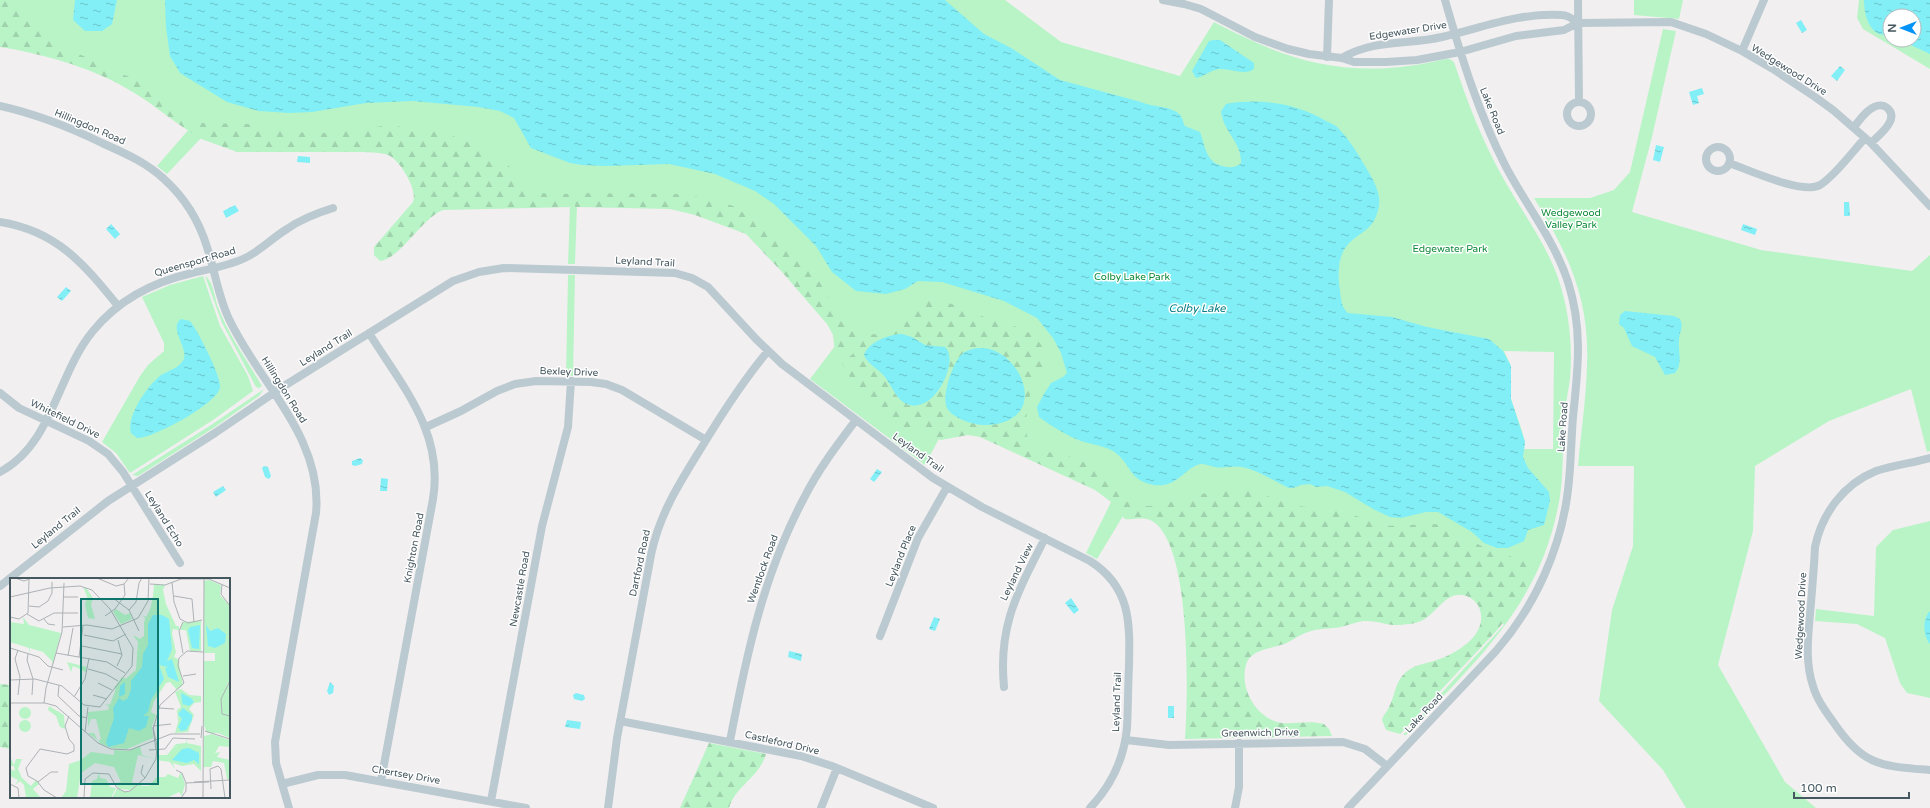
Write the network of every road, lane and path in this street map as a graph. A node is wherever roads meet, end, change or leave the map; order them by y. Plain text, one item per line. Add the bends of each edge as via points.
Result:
1 (1163, 0) edge
2 (1329, 0) edge
3 (1445, 0) edge
4 (1578, 0) edge
5 (1764, 0) edge
6 (1578, 23) junction
7 (1454, 33) junction
8 (1460, 52) junction
9 (1742, 52) junction
10 (1327, 57) junction
11 (1342, 58) junction
12 (1580, 102) dead end
13 (0, 106) edge
14 (1854, 127) junction
15 (1868, 141) junction
16 (1729, 163) dead end
17 (1930, 206) edge
18 (333, 208) dead end
19 (0, 222) edge
20 (213, 268) junction
21 (118, 306) junction
22 (369, 333) junction
23 (768, 351) junction
24 (571, 381) junction
25 (0, 393) edge
26 (274, 393) junction
27 (856, 420) junction
28 (45, 421) junction
29 (426, 427) junction
30 (706, 440) junction
31 (1930, 458) edge
32 (0, 472) edge
33 (131, 486) junction
34 (947, 487) junction
35 (1045, 538) junction
36 (180, 563) dead end
37 (12, 578) edge
38 (10, 579) edge
39 (0, 586) edge
40 (880, 636) dead end
41 (1004, 687) dead end
42 (620, 721) junction
43 (1126, 740) junction
44 (730, 741) junction
45 (1239, 744) junction
46 (1388, 766) junction
47 (837, 768) junction
48 (1930, 770) edge
49 (381, 781) junction
50 (282, 784) junction
51 (491, 801) junction
52 (289, 808) edge
53 (526, 808) edge
54 (608, 808) edge
55 (821, 808) edge
56 (933, 808) edge
57 (1090, 808) edge
58 (1235, 808) edge
59 (1348, 808) edge

1 - 10 street, Edgewater Drive via 1201,9 1272,43
2 - 10 street
3 - 7 street, Lake Road
4 - 6 street
5 - 9 street
6 - 7 street, Wedgewood Drive via 1564,15 1538,16
6 - 8 street, Wedgewood Drive via 1564,30 1516,36
6 - 9 street, Wedgewood Drive via 1671,22 1706,34
6 - 12 street
7 - 8 street, Lake Road
7 - 11 street, Edgewater Drive via 1427,40 1385,43 1352,52
8 - 11 street, Edgewater Drive via 1417,60 1386,62 1354,62
8 - 46 street, Lake Road via 1478,104 1498,150 1555,249 1573,299 1579,359 1570,476 1564,513 1554,549 1542,580 1524,613 1501,645
9 - 14 street, Wedgewood Drive via 1815,97
10 - 11 street, Edgewater Drive
13 - 20 street, Hillingdon Road via 72,129 154,170 176,190 192,212 204,237
14 - 15 street, Wedgewood Drive
14 - 15 street via 1874,107 1887,108 1891,115 1890,123
15 - 16 street via 1828,179 1815,187 1800,187
15 - 17 street, Wedgewood Drive
18 - 20 street, Queensport Road via 296,223 247,257
19 - 21 street via 31,230 65,248 88,268
20 - 21 street, Queensport Road via 157,283
20 - 26 street, Hillingdon Road via 220,297 229,319
21 - 28 street, Queensport Road via 85,341
22 - 23 street, Leyland Trail via 449,283 482,272 514,268 664,272 686,276 708,287
22 - 26 street, Leyland Trail
22 - 29 street, Knighton Road
23 - 27 street, Leyland Trail
23 - 30 street, Dartford Road via 737,390
24 - 29 street, Bexley Drive via 515,384
24 - 30 street, Bexley Drive via 602,383 618,388
24 - 51 street, Newcastle Road via 568,427 542,526
25 - 28 street, Whitefield Drive via 20,408
26 - 33 street, Leyland Trail
26 - 50 street, Hillingdon Road via 304,443 313,468 317,495 315,520 275,735 275,759
27 - 34 street, Leyland Trail
27 - 44 street, Wentlock Road via 807,491 778,553 748,646
28 - 32 street, Queensport Road via 28,450 16,462
28 - 33 street, Whitefield Drive via 102,449 116,462
29 - 49 street, Knighton Road via 434,453 435,485
30 - 42 street, Dartford Road via 669,501 656,533
31 - 48 street, Wedgewood Drive via 1877,471 1865,477 1844,492 1828,512 1817,536 1807,649 1810,674 1818,698 1852,747 1883,765
33 - 36 street, Leyland Echo
33 - 37 street, Leyland Trail via 90,514
34 - 35 street, Leyland Trail
34 - 40 street, Leyland Place via 918,538
35 - 41 street, Leyland View via 1008,618 1002,649
35 - 43 street, Leyland Trail via 1096,566 1114,583 1125,603 1130,630
38 - 39 street, Leyland Trail
42 - 44 street, Castleford Drive
42 - 54 street, Dartford Road
43 - 45 street, Greenwich Drive via 1161,745
43 - 57 street, Leyland Trail via 1114,773 1103,793
44 - 47 street, Castleford Drive via 795,754
45 - 46 street, Greenwich Drive via 1347,743 1365,749
45 - 58 street via 1239,787
46 - 59 street, Lake Road
47 - 55 street
47 - 56 street, Castleford Drive
49 - 50 street, Chertsey Drive via 349,775 325,775
49 - 51 street, Chertsey Drive
50 - 52 street, Hillingdon Road
51 - 53 street, Chertsey Drive

